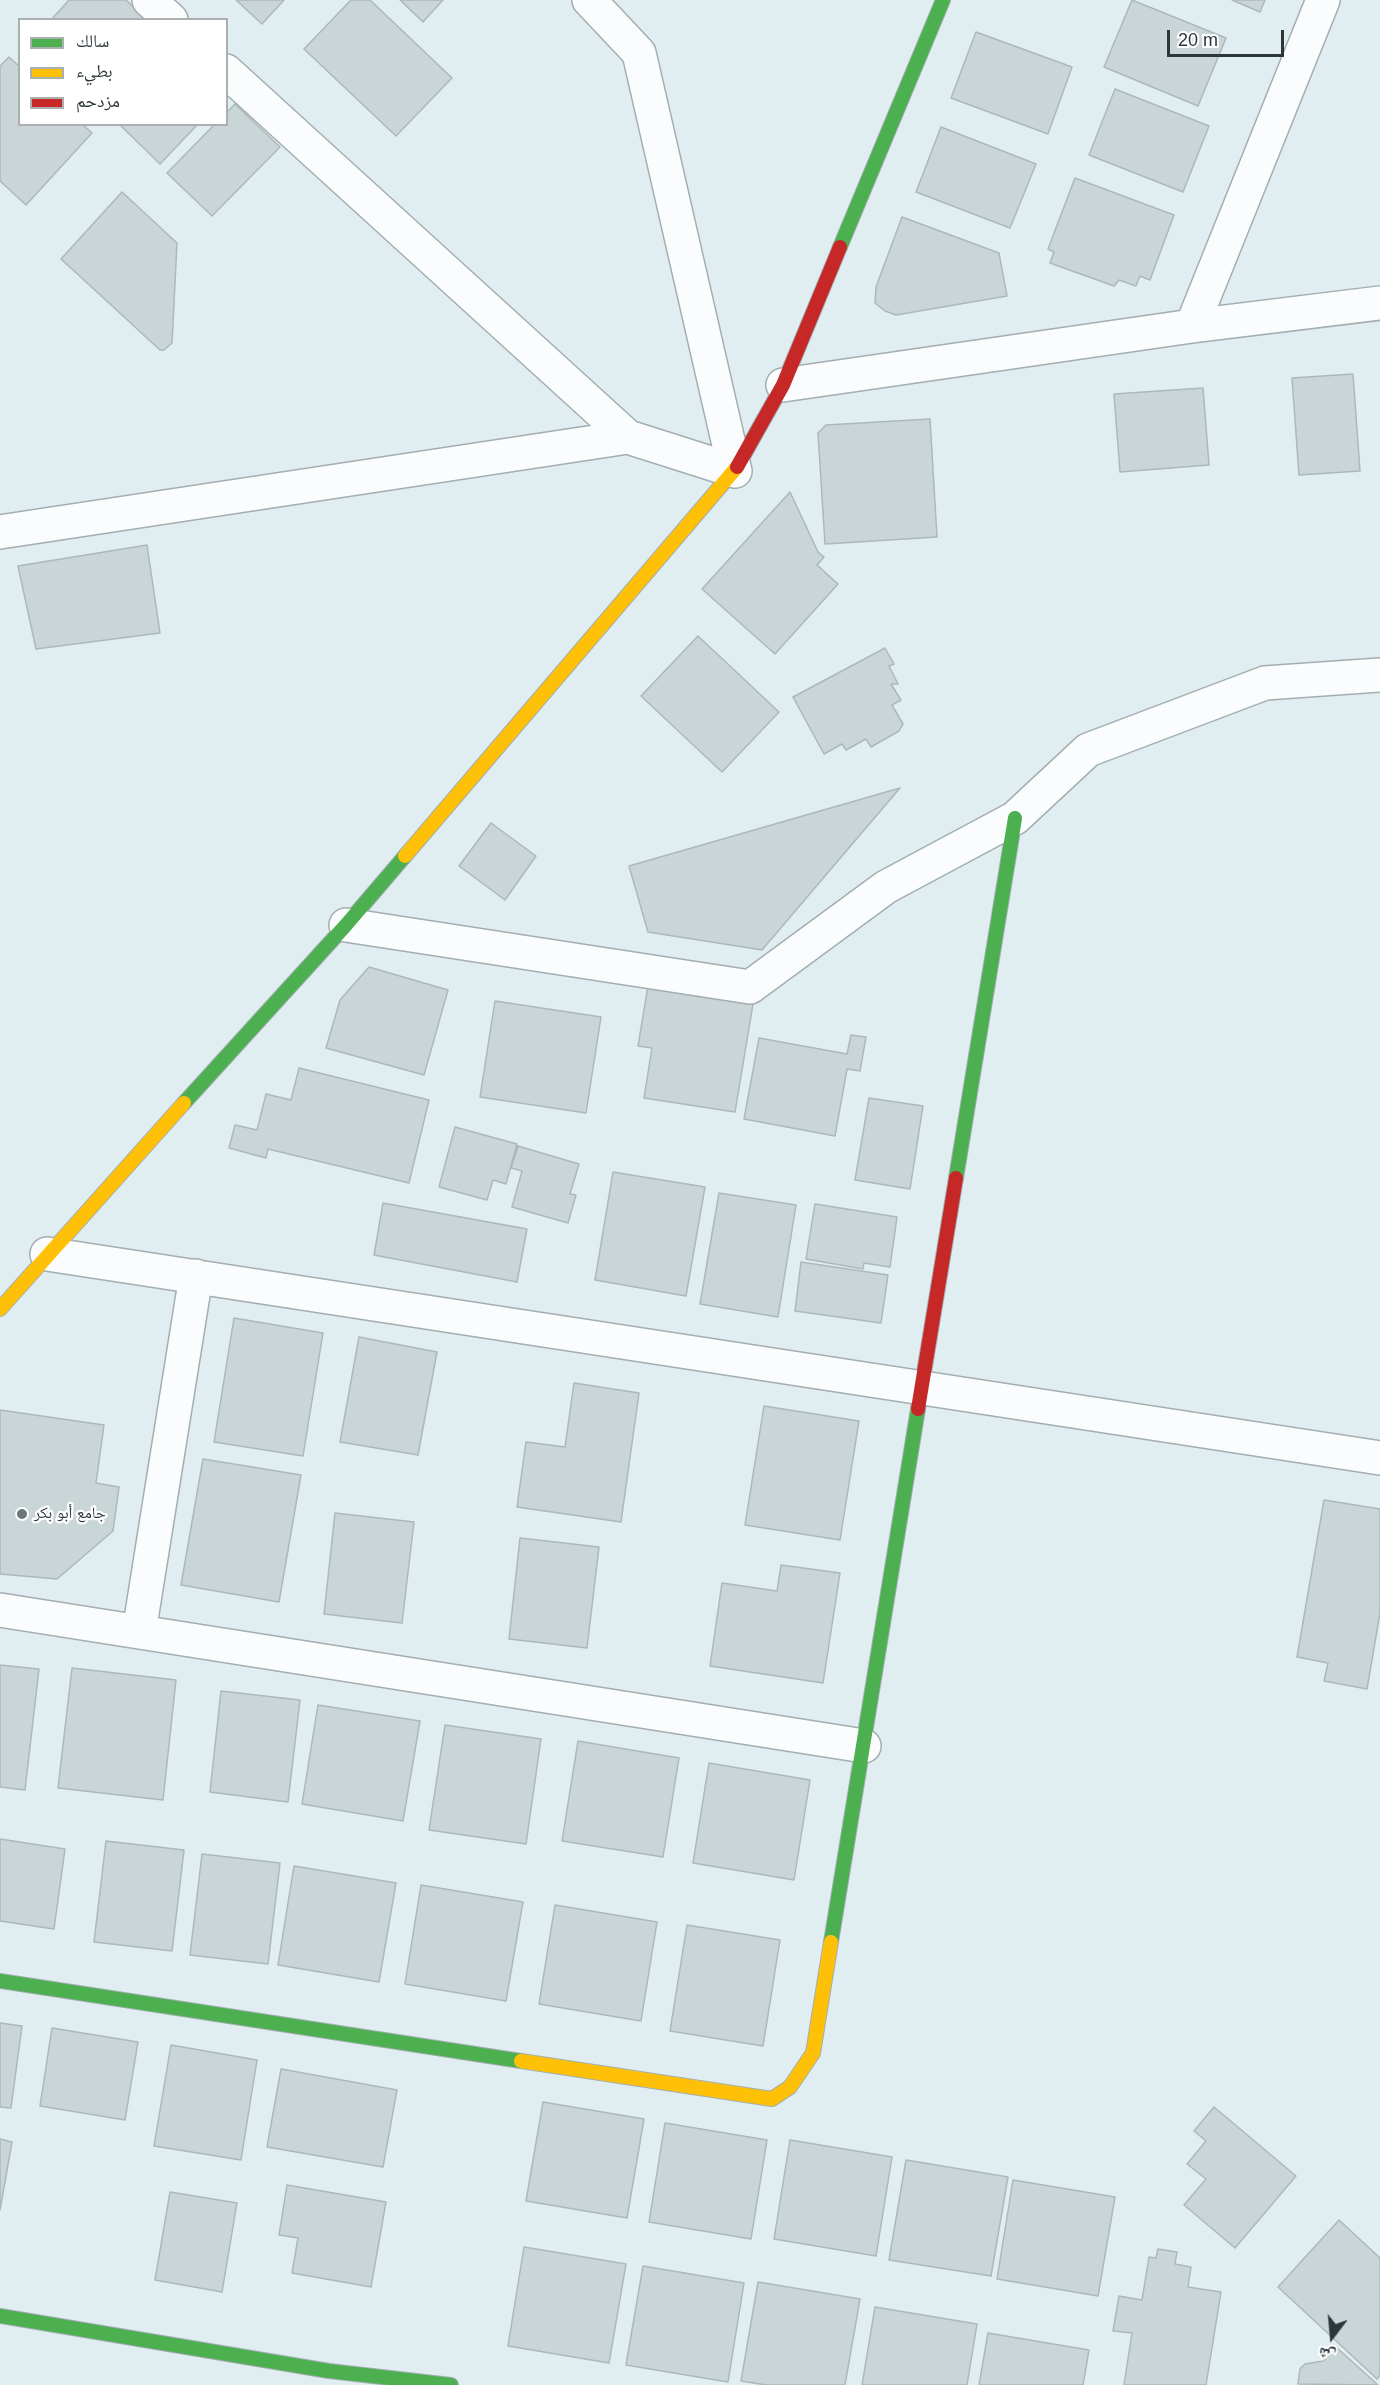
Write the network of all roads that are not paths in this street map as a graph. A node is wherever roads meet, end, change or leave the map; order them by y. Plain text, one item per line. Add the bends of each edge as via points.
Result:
1 (149, 0) edge
2 (589, 0) edge
3 (943, 0) edge
4 (1323, 0) edge
5 (169, 18) edge
6 (228, 73) edge
7 (1380, 303) edge
8 (1192, 326) junction
9 (783, 385) junction
10 (628, 437) junction
11 (735, 471) junction
12 (0, 532) edge
13 (1380, 675) edge
14 (1015, 818) junction
15 (346, 925) junction
16 (47, 1254) junction
17 (196, 1276) junction
18 (0, 1309) edge
19 (922, 1388) junction
20 (1380, 1458) edge
21 (0, 1610) edge
22 (139, 1632) junction
23 (864, 1746) junction
24 (0, 1981) edge
25 (0, 2316) edge
26 (327, 2378) edge
27 (451, 2385) edge

1 - 5 street
2 - 11 street via 639,53
3 - 9 street
4 - 8 street
6 - 10 street
7 - 8 street
8 - 9 street
9 - 11 street
10 - 11 street
10 - 12 street
11 - 15 street
13 - 14 street via 1265,682 1088,750
14 - 15 street via 886,887 750,987
14 - 19 street
15 - 16 street
16 - 17 street
16 - 18 street
17 - 19 street
17 - 22 street
19 - 20 street
19 - 23 street
21 - 22 street
22 - 23 street
23 - 24 street via 813,2054 790,2087 772,2099
25 - 26 street
26 - 27 street

